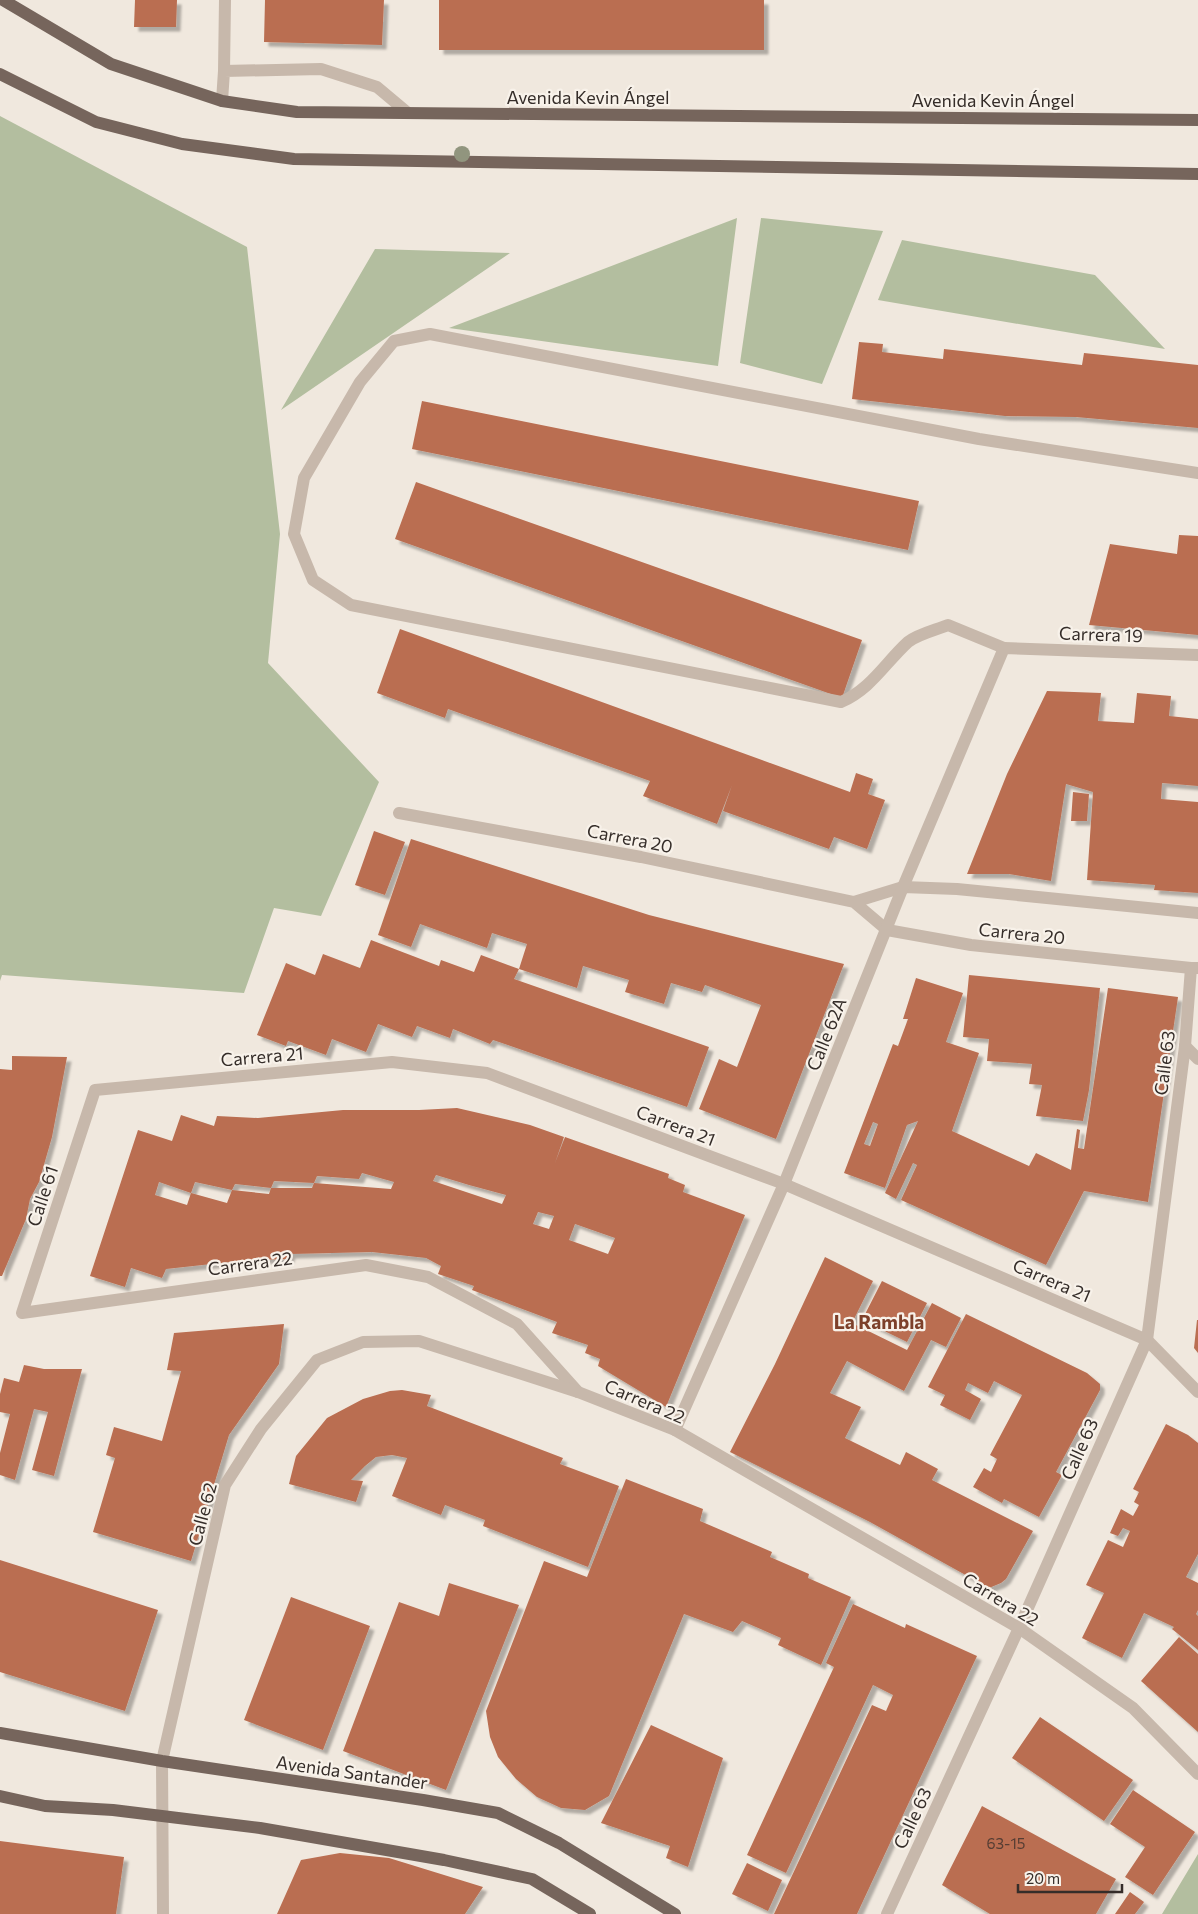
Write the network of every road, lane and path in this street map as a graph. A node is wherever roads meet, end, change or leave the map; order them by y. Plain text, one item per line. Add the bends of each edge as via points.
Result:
1 (3, 0) edge
2 (225, 0) edge
3 (224, 71) junction
4 (0, 74) edge
5 (222, 101) junction
6 (408, 113) junction
7 (1198, 120) edge
8 (1198, 174) edge
9 (1198, 473) edge
10 (1004, 648) junction
11 (1198, 655) edge
12 (399, 813) dead end
13 (903, 887) junction
14 (854, 902) junction
15 (1198, 914) edge
16 (887, 930) junction
17 (1194, 968) edge
18 (1184, 1046) junction
19 (1198, 1059) edge
20 (95, 1090) joint
21 (784, 1184) junction
22 (22, 1313) joint
23 (1147, 1340) junction
24 (578, 1392) junction
25 (1198, 1392) edge
26 (674, 1430) junction
27 (1019, 1628) junction
28 (0, 1734) edge
29 (162, 1761) junction
30 (1198, 1774) edge
31 (0, 1796) edge
32 (162, 1818) junction
33 (163, 1914) edge
34 (590, 1914) edge
35 (675, 1914) edge
36 (887, 1914) edge

1 - 5 main road, Avenida Kevin Ángel via 111,64
2 - 3 street
3 - 5 street
3 - 6 street via 321,69 377,87
4 - 8 main road via 96,122 182,144 294,159
5 - 6 main road, Avenida Kevin Ángel via 297,112
6 - 7 main road, Avenida Kevin Ángel
9 - 10 street via 979,439 430,334 394,341 360,382 304,478 294,534 313,580 351,605 841,702 856,695 875,679 910,641 948,625
10 - 11 street, Carrera 19
10 - 13 street, Calle 62A
12 - 14 street, Carrera 20 via 642,857
13 - 14 street, Carrera 20
13 - 15 street, Carrera 20 via 957,889
13 - 16 street, Calle 62A
14 - 16 street, Carrera 20
16 - 17 street, Carrera 20 via 971,945
16 - 21 street, Calle 62A
17 - 18 street, Calle 63
18 - 19 street
18 - 23 street, Calle 63
20 - 21 street, Carrera 21 via 392,1062 487,1073
20 - 22 street, Calle 61
21 - 23 street, Carrera 21
21 - 26 street, Calle 62A
22 - 24 street, Carrera 22 via 366,1265 428,1277 517,1324
23 - 25 street, Carrera 21
23 - 27 street, Calle 63
24 - 26 street, Carrera 22
24 - 29 street, Calle 62 via 418,1341 363,1342 316,1360 261,1429 225,1485
26 - 27 street, Carrera 22
27 - 30 street, Carrera 22 via 1133,1708
27 - 36 street, Calle 63
28 - 29 main road, Avenida Santander
29 - 32 street, Calle 62
29 - 35 main road, Avenida Santander via 498,1813 559,1843
31 - 32 main road via 45,1806 113,1810
32 - 33 street, Calle 62
32 - 34 main road via 260,1828 532,1879

